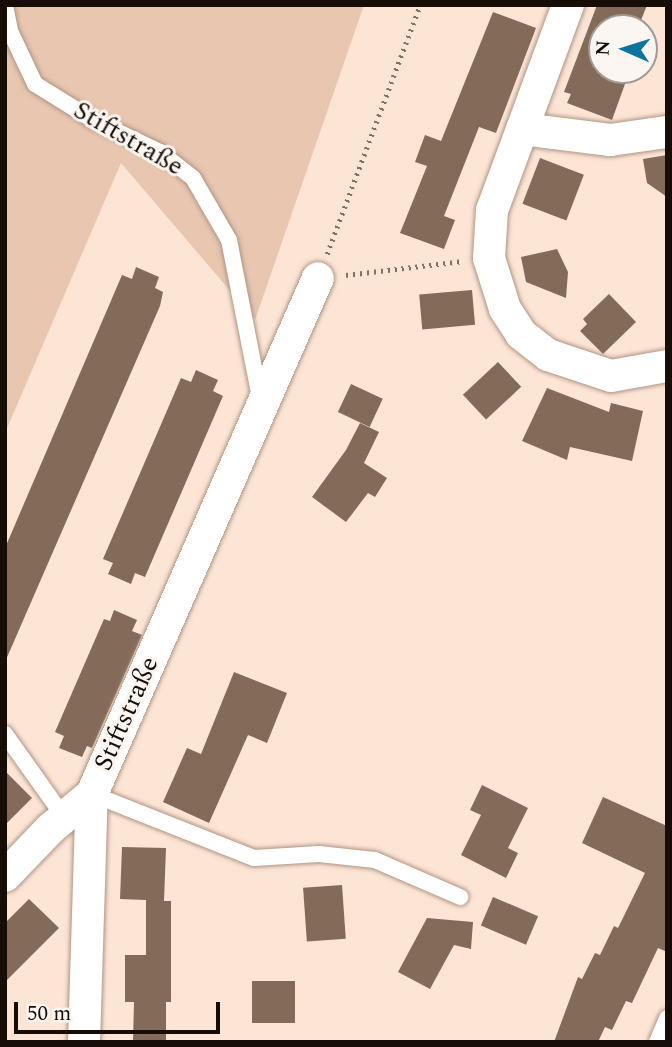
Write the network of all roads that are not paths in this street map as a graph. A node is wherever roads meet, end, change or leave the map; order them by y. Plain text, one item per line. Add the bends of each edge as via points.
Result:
1 (5, 5) edge
2 (568, 5) edge
3 (522, 129) junction
4 (667, 132) edge
5 (318, 278) road end
6 (667, 366) edge
7 (262, 408) junction
8 (5, 734) edge
9 (92, 794) junction
10 (64, 817) junction
11 (5, 876) edge
12 (460, 897) dead end
13 (667, 1018) edge
14 (84, 1042) edge
15 (657, 1042) edge

1 - 7 lane, Stiftstraße via 10,31 36,84 93,120 160,152 193,178 229,240
2 - 3 street
3 - 4 street via 610,140
3 - 6 street via 492,210 489,258 505,309 521,334 548,355 611,376
5 - 7 street, Stiftstraße
7 - 9 street, Stiftstraße
8 - 10 lane
9 - 10 street
9 - 12 lane via 254,858 319,854 375,860
9 - 14 street, Stiftstraße
10 - 11 street
13 - 15 lane

